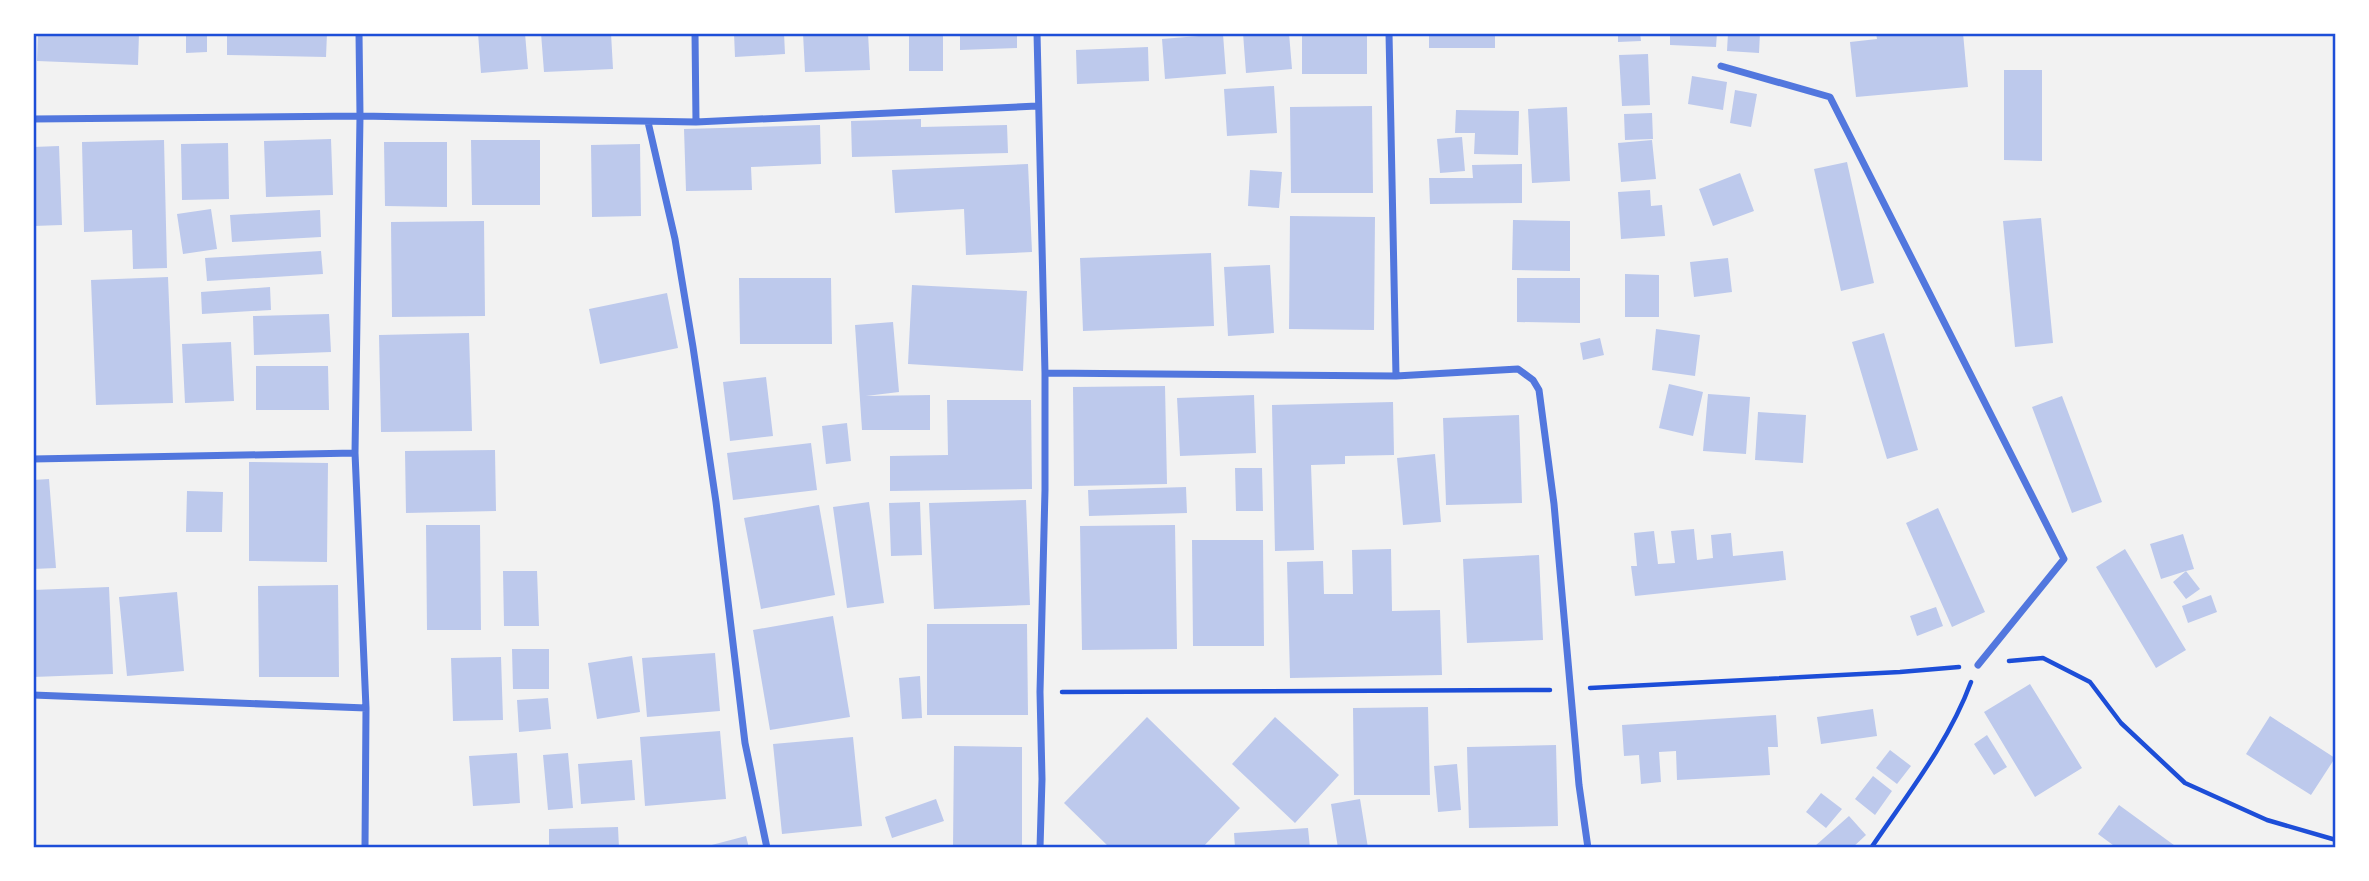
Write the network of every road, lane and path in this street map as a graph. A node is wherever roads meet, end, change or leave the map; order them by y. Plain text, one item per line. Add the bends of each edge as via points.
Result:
1 (359, 33) edge
2 (695, 33) edge
3 (1037, 33) edge
4 (1389, 33) edge
5 (1721, 66) dead end
6 (1037, 106) junction
7 (360, 116) junction
8 (33, 119) edge
9 (649, 122) junction
10 (696, 122) junction
11 (1045, 373) junction
12 (1396, 376) junction
13 (355, 453) junction
14 (33, 459) edge
15 (1978, 665) junction
16 (1570, 690) junction
17 (1040, 692) junction
18 (33, 695) edge
19 (366, 708) junction
20 (2336, 840) edge
21 (365, 848) edge
22 (767, 848) edge
23 (1040, 848) edge
24 (1588, 848) edge
25 (1871, 848) edge

1 - 7 street
2 - 10 street
3 - 6 street
4 - 12 street
5 - 15 street via 1830,97 2064,559
6 - 10 street
6 - 11 street
7 - 8 street
7 - 9 street
7 - 13 street
9 - 10 street
9 - 22 street via 695,359 745,743
11 - 12 street
11 - 17 street
12 - 16 street via 1518,369 1539,390
13 - 14 street
13 - 19 street
15 - 16 path
15 - 20 path via 2043,658 2090,682 2121,723 2185,783 2267,820
15 - 25 path via 1949,731
16 - 17 path
16 - 24 street
17 - 23 street
18 - 19 street
19 - 21 street

